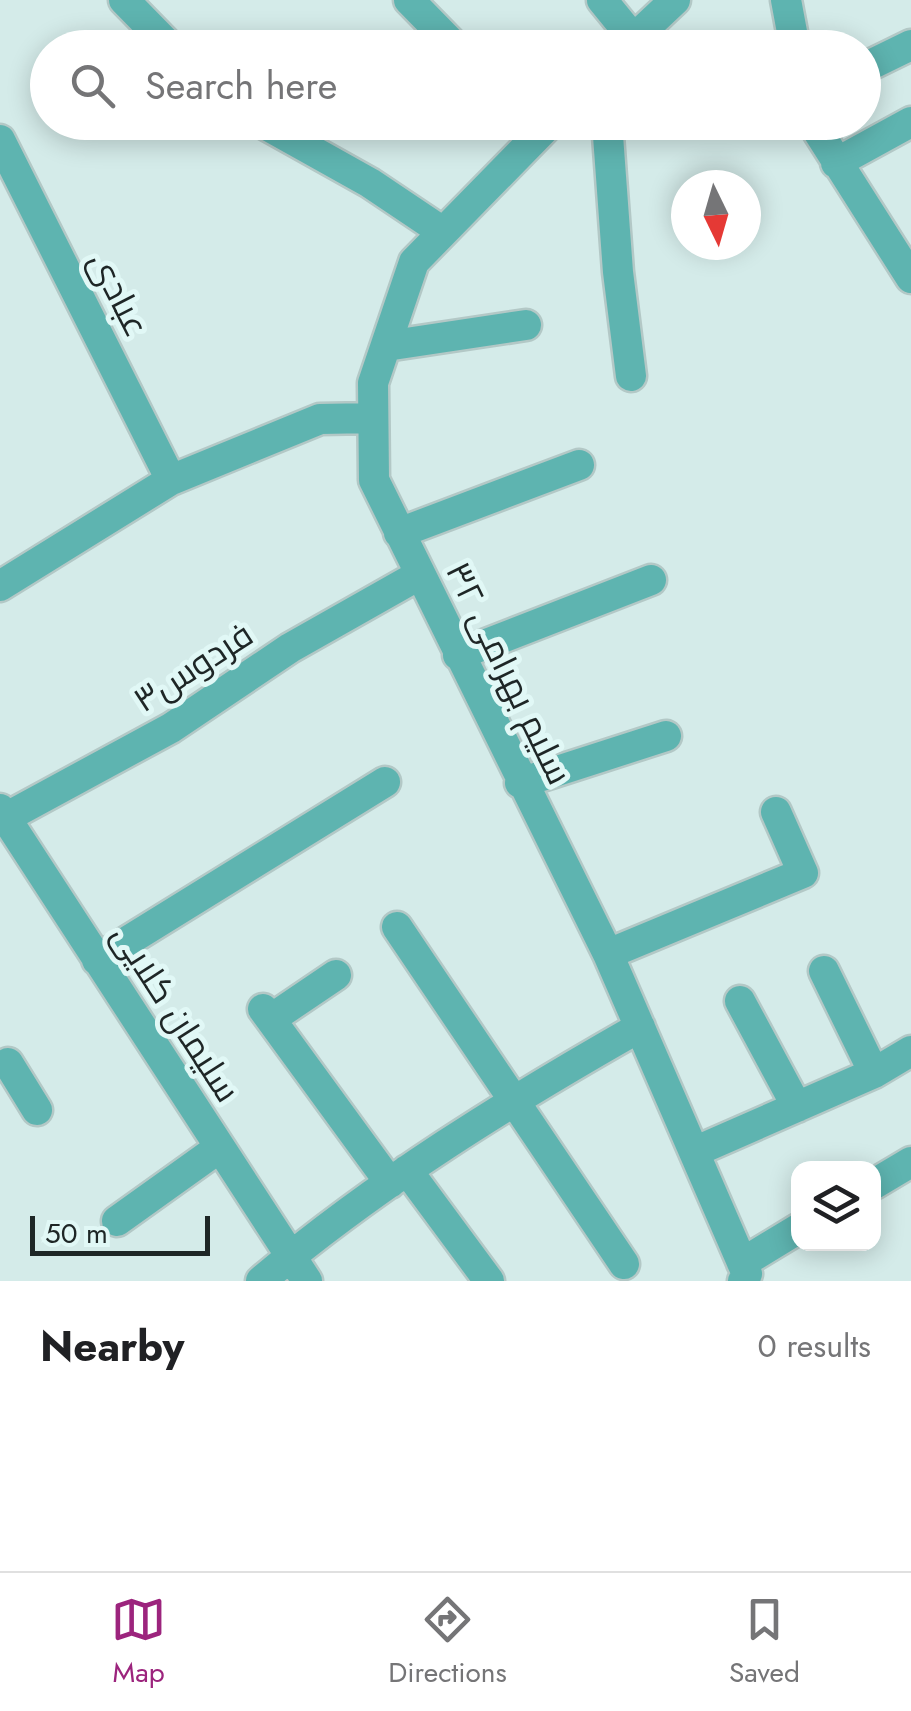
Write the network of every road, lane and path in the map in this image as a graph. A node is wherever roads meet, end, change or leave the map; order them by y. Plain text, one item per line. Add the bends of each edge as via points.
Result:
1 (124, 0) edge
2 (409, 0) edge
3 (602, 0) edge
4 (674, 0) edge
5 (786, 0) edge
6 (153, 30) edge
7 (438, 30) edge
8 (621, 30) edge
9 (643, 30) edge
10 (792, 30) edge
11 (911, 46) edge
12 (881, 60) edge
13 (911, 122) edge
14 (881, 138) edge
15 (0, 140) edge
16 (293, 140) edge
17 (527, 140) edge
18 (608, 140) edge
19 (823, 140) edge
20 (878, 140) edge
21 (836, 163) junction
22 (443, 232) junction
23 (911, 278) edge
24 (526, 325) dead end
25 (386, 346) junction
26 (632, 376) dead end
27 (374, 418) junction
28 (580, 465) dead end
29 (171, 480) junction
30 (399, 533) junction
31 (420, 575) junction
32 (650, 580) dead end
33 (0, 586) edge
34 (458, 656) junction
35 (666, 736) dead end
36 (385, 782) dead end
37 (520, 782) junction
38 (776, 812) dead end
39 (3, 813) edge
40 (397, 927) dead end
41 (608, 954) junction
42 (97, 960) junction
43 (824, 971) dead end
44 (336, 975) dead end
45 (740, 1001) dead end
46 (640, 1028) junction
47 (911, 1051) edge
48 (3, 1060) edge
49 (874, 1074) junction
50 (515, 1099) junction
51 (797, 1107) junction
52 (36, 1110) dead end
53 (219, 1148) junction
54 (694, 1152) junction
55 (911, 1162) edge
56 (399, 1177) junction
57 (881, 1180) edge
58 (118, 1221) dead end
59 (791, 1234) edge
60 (624, 1264) dead end
61 (298, 1269) edge
62 (742, 1272) edge
63 (260, 1281) edge
64 (489, 1281) edge

1 - 6 street
2 - 7 street
3 - 8 street
4 - 9 street
5 - 10 street
11 - 12 street
13 - 14 street
15 - 29 street, عبادی
16 - 22 street
17 - 22 street, سلیم بهرامی ۳۲
18 - 26 street
19 - 21 street
20 - 21 street
21 - 23 street
22 - 25 street, سلیم بهرامی ۳۲ via 414,262
24 - 25 street
25 - 27 street, سلیم بهرامی ۳۲ via 373,384
27 - 29 street via 320,419
27 - 30 street, سلیم بهرامی ۳۲ via 374,480
28 - 30 street
29 - 33 street
30 - 31 street, سلیم بهرامی ۳۲
31 - 34 street, سلیم بهرامی ۳۲
31 - 39 street, فردوس۳ via 290,648 171,728
32 - 34 street
34 - 37 street, سلیم بهرامی ۳۲
35 - 37 street
36 - 42 street
37 - 41 street, سلیم بهرامی ۳۲
38 - 41 street via 803,873
39 - 42 street, سلیمان کلایی
40 - 50 street
41 - 46 street, سلیم بهرامی ۳۲
42 - 53 street, سلیمان کلایی
43 - 49 street
44 - 56 street via 267,1014
45 - 51 street
46 - 50 street
46 - 54 street, سلیم بهرامی ۳۲
47 - 49 street
48 - 52 street
49 - 51 street
50 - 56 street
50 - 60 street
51 - 54 street
53 - 58 street
53 - 61 street, سلیمان کلایی
54 - 62 street, سلیم بهرامی ۳۲
55 - 57 street
56 - 61 street
56 - 64 street
59 - 62 street
61 - 63 street

